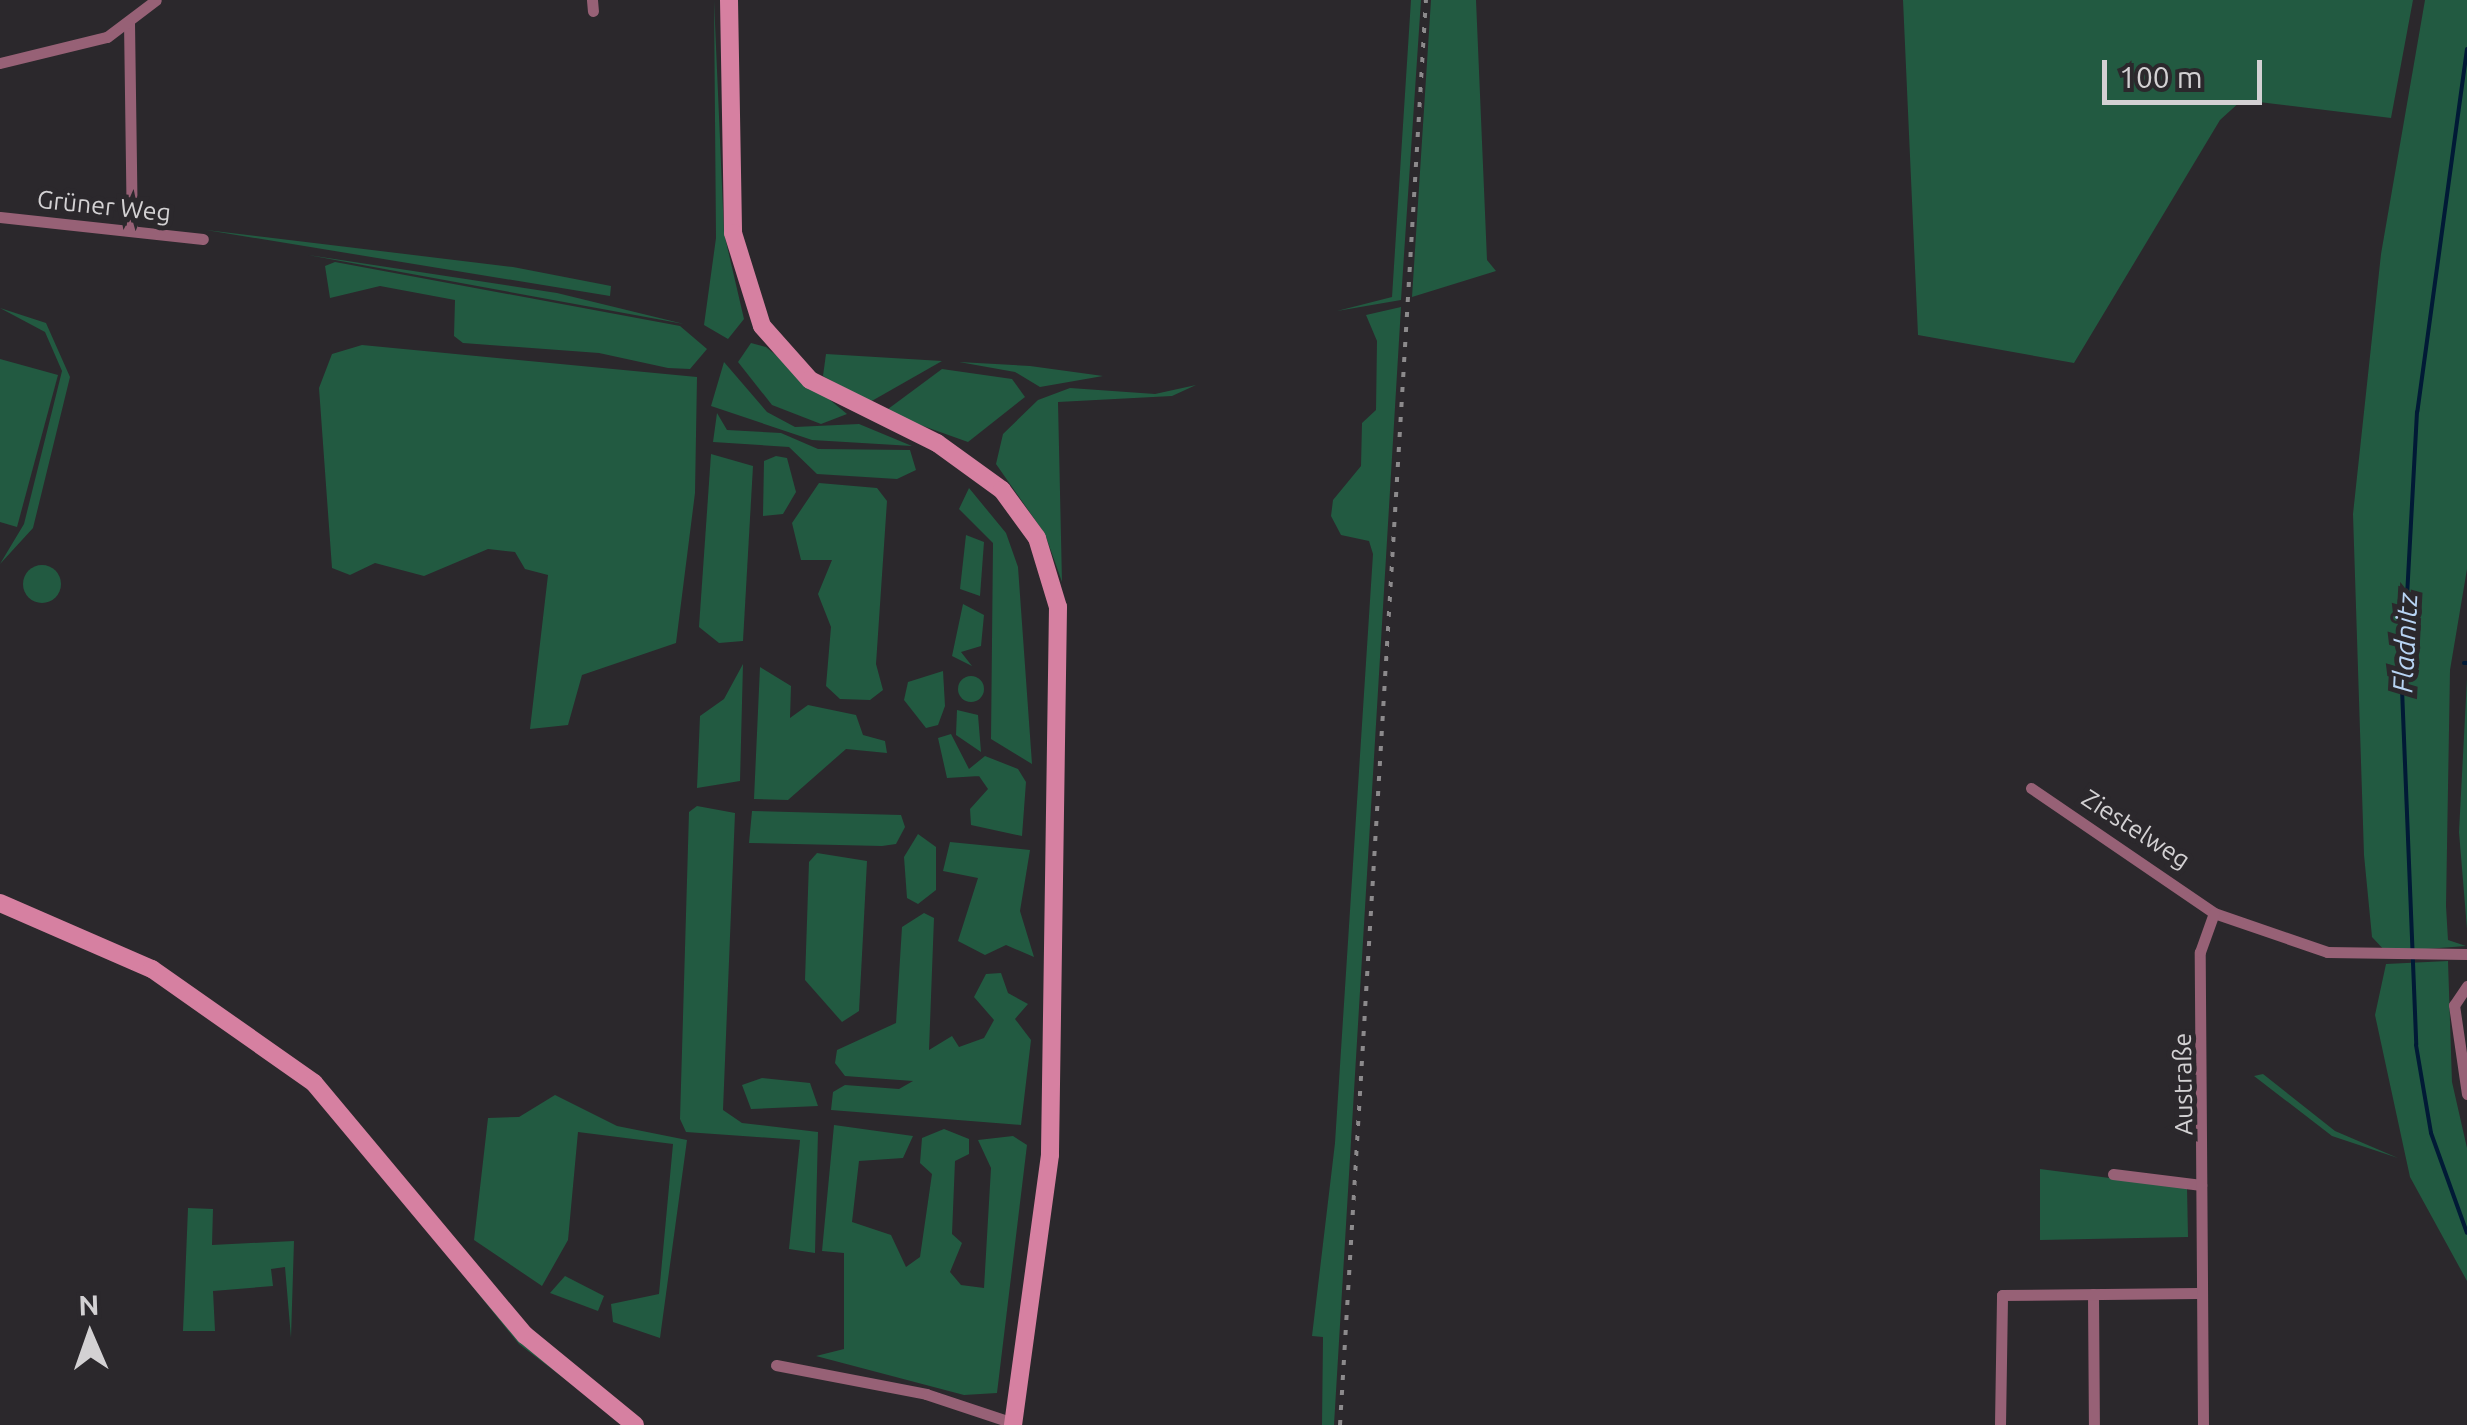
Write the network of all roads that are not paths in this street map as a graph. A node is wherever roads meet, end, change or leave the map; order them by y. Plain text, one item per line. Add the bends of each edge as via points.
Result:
1 (156, 0) edge
2 (729, 0) edge
3 (130, 22) junction
4 (0, 63) edge
5 (0, 217) edge
6 (132, 230) junction
7 (204, 239) dead end
8 (2031, 788) dead end
9 (0, 904) edge
10 (2214, 913) junction
11 (2467, 954) edge
12 (2465, 986) edge
13 (2467, 1094) edge
14 (2113, 1174) dead end
15 (2201, 1185) junction
16 (2198, 1293) junction
17 (2093, 1294) junction
18 (776, 1365) dead end
19 (1014, 1424) edge
20 (636, 1425) edge
21 (2000, 1425) edge
22 (2094, 1425) edge
23 (2204, 1425) edge

1 - 3 street
2 - 19 main road via 739,270 789,361 857,409 972,463 1002,490 1037,538 1058,606 1050,1155
3 - 4 street via 82,46
3 - 6 street
5 - 6 street, Grüner Weg
6 - 7 street, Grüner Weg
8 - 10 street, Ziestelweg
9 - 20 main road via 152,969 314,1084 525,1335
10 - 11 street via 2379,958
10 - 15 street, Austraße via 2201,932
12 - 13 street via 2454,1005
14 - 15 street
15 - 16 street, Austraße
16 - 17 street
16 - 23 street, Austraße
17 - 21 street via 2002,1295
17 - 22 street
18 - 19 street via 926,1394

